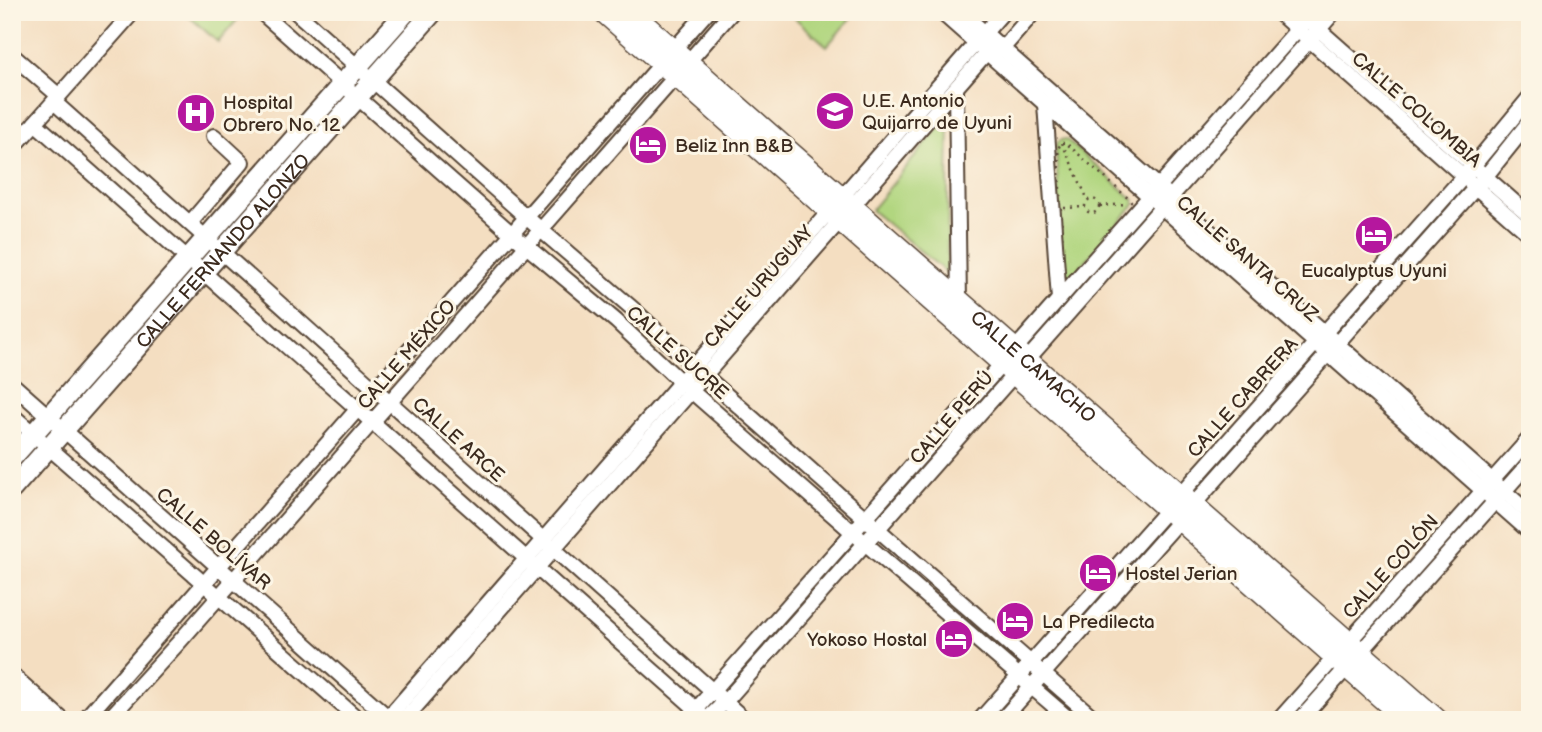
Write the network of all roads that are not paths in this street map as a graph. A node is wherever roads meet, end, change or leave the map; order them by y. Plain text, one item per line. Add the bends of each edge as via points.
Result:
1 (133, 12) edge
2 (261, 12) edge
3 (296, 12) edge
4 (406, 12) edge
5 (433, 12) edge
6 (604, 12) edge
7 (630, 12) edge
8 (707, 12) edge
9 (732, 12) edge
10 (942, 12) edge
11 (961, 12) edge
12 (1003, 12) edge
13 (1034, 12) edge
14 (1278, 12) edge
15 (1334, 12) edge
16 (1304, 18) edge
17 (1314, 35) junction
18 (983, 43) junction
19 (1002, 49) junction
20 (12, 55) edge
21 (675, 63) junction
22 (357, 68) junction
23 (372, 81) junction
24 (342, 85) junction
25 (956, 89) junction
26 (1530, 97) edge
27 (357, 98) junction
28 (56, 99) junction
29 (1045, 104) junction
30 (1530, 121) edge
31 (35, 123) junction
32 (214, 136) dead end
33 (12, 149) edge
34 (1469, 171) junction
35 (1480, 182) junction
36 (1154, 192) junction
37 (1166, 202) junction
38 (841, 210) junction
39 (1530, 216) edge
40 (526, 218) junction
41 (190, 223) junction
42 (541, 230) junction
43 (512, 234) junction
44 (1530, 235) edge
45 (206, 238) junction
46 (526, 246) junction
47 (222, 252) junction
48 (188, 259) junction
49 (204, 272) junction
50 (1059, 299) junction
51 (959, 302) junction
52 (1320, 338) junction
53 (1332, 348) junction
54 (1014, 362) junction
55 (699, 371) junction
56 (12, 384) edge
57 (686, 386) junction
58 (375, 389) junction
59 (390, 402) junction
60 (358, 409) junction
61 (12, 415) edge
62 (49, 417) junction
63 (372, 422) junction
64 (64, 431) junction
65 (33, 435) junction
66 (1530, 438) edge
67 (49, 448) junction
68 (12, 458) edge
69 (1530, 462) edge
70 (1487, 486) junction
71 (12, 489) edge
72 (1499, 496) junction
73 (1179, 508) junction
74 (1530, 514) edge
75 (866, 519) junction
76 (878, 529) junction
77 (1530, 532) edge
78 (853, 533) junction
79 (865, 543) junction
80 (548, 544) junction
81 (532, 563) junction
82 (218, 567) junction
83 (233, 580) junction
84 (203, 584) junction
85 (219, 597) junction
86 (1347, 655) junction
87 (1031, 663) junction
88 (1043, 673) junction
89 (1020, 676) junction
90 (12, 678) edge
91 (1031, 686) junction
92 (713, 691) junction
93 (12, 701) edge
94 (725, 702) junction
95 (698, 717) edge
96 (389, 719) edge
97 (34, 720) edge
98 (58, 720) edge
99 (84, 720) edge
100 (108, 720) edge
101 (359, 720) edge
102 (404, 720) edge
103 (745, 720) edge
104 (980, 720) edge
105 (1002, 720) edge
106 (1070, 720) edge
107 (1096, 720) edge
108 (1279, 720) edge
109 (1300, 720) edge
110 (1407, 720) edge
111 (1437, 720) edge

1 - 28 street
2 - 24 street, CALLE SUCRE
3 - 22 street, CALLE SUCRE
4 - 22 main road, CALLE FERNANDO ALONZO
5 - 23 main road, CALLE FERNANDO ALONZO
6 - 21 highway, CALLE CAMACHO
7 - 21 highway, CALLE CAMACHO
8 - 21 street, CALLE MÉXICO
9 - 21 street, CALLE MÉXICO
10 - 18 street, CALLE SANTA CRUZ
11 - 18 street, CALLE SANTA CRUZ
12 - 18 street, CALLE URUGUAY
13 - 19 street
14 - 16 street, CALLE COLOMBIA
15 - 17 street, CALLE PERÚ
16 - 17 street, CALLE COLOMBIA
16 - 36 street, CALLE PERÚ
17 - 34 street, CALLE COLOMBIA
17 - 37 street, CALLE PERÚ
18 - 19 street, CALLE SANTA CRUZ
18 - 25 street, CALLE URUGUAY
18 - 29 street, CALLE SANTA CRUZ
18 - 38 street, CALLE URUGUAY
19 - 36 street, CALLE SANTA CRUZ
20 - 28 street, CALLE ARCE
21 - 38 highway, CALLE CAMACHO
21 - 40 street, CALLE MÉXICO
21 - 42 street, CALLE MÉXICO
22 - 23 street, CALLE SUCRE
22 - 24 main road, CALLE FERNANDO ALONZO
23 - 27 main road, CALLE FERNANDO ALONZO
23 - 40 street, CALLE SUCRE
24 - 27 street, CALLE SUCRE
24 - 45 main road, CALLE FERNANDO ALONZO
25 - 38 street, CALLE URUGUAY
25 - 51 street
26 - 34 street, CALLE CABRERA
27 - 43 street, CALLE SUCRE
27 - 47 main road, CALLE FERNANDO ALONZO
28 - 31 street
28 - 41 street, CALLE ARCE
29 - 36 street, CALLE SANTA CRUZ
29 - 50 street
30 - 35 street, CALLE CABRERA
31 - 33 street
31 - 48 street
32 - 41 street via 242,162
34 - 35 street, CALLE COLOMBIA
34 - 52 street, CALLE CABRERA
35 - 39 street, CALLE COLOMBIA
35 - 44 street, CALLE COLOMBIA
35 - 53 street, CALLE CABRERA
36 - 37 street, CALLE SANTA CRUZ
36 - 50 street, CALLE PERÚ
37 - 52 street, CALLE SANTA CRUZ
37 - 54 street, CALLE PERÚ
38 - 51 highway, CALLE CAMACHO
38 - 54 highway, CALLE CAMACHO
38 - 55 street, CALLE URUGUAY
40 - 42 street, CALLE SUCRE
40 - 43 street, CALLE MÉXICO
41 - 45 street, CALLE ARCE
42 - 46 street, CALLE MÉXICO
42 - 55 street, CALLE SUCRE
43 - 46 street, CALLE SUCRE
43 - 58 street, CALLE MÉXICO
45 - 47 street, CALLE ARCE
45 - 48 main road, CALLE FERNANDO ALONZO
46 - 57 street, CALLE SUCRE
46 - 59 street, CALLE MÉXICO
47 - 49 main road, CALLE FERNANDO ALONZO
47 - 58 street, CALLE ARCE
48 - 49 street
48 - 62 main road, CALLE FERNANDO ALONZO
49 - 60 street
49 - 64 main road, CALLE FERNANDO ALONZO
50 - 54 street, CALLE PERÚ
51 - 54 highway, CALLE CAMACHO
52 - 53 street, CALLE SANTA CRUZ
52 - 73 street, CALLE CABRERA
53 - 70 street, CALLE SANTA CRUZ
53 - 73 street, CALLE CABRERA
54 - 73 highway, CALLE CAMACHO
54 - 75 street, CALLE PERÚ
54 - 76 street, CALLE PERÚ
55 - 57 street, CALLE URUGUAY
55 - 75 street, CALLE SUCRE
56 - 62 street, CALLE BOLÍVAR
57 - 78 street, CALLE SUCRE
57 - 80 street, CALLE URUGUAY
58 - 59 street, CALLE ARCE
58 - 60 street, CALLE MÉXICO
59 - 63 street, CALLE MÉXICO
59 - 80 street, CALLE ARCE
60 - 63 street
60 - 82 street, CALLE MÉXICO
61 - 65 street
62 - 64 street, CALLE BOLÍVAR
62 - 65 main road, CALLE FERNANDO ALONZO
63 - 81 street
63 - 83 street, CALLE MÉXICO
64 - 67 main road, CALLE FERNANDO ALONZO
64 - 82 street, CALLE BOLÍVAR
65 - 67 street
65 - 68 main road, CALLE FERNANDO ALONZO
66 - 70 street, CALLE COLÓN
67 - 71 main road, CALLE FERNANDO ALONZO
67 - 84 street
69 - 72 street, CALLE COLÓN
70 - 72 street, CALLE SANTA CRUZ
70 - 86 street, CALLE COLÓN
72 - 74 street, CALLE SANTA CRUZ
72 - 77 street, CALLE SANTA CRUZ
72 - 86 street, CALLE COLÓN
73 - 86 highway, CALLE CAMACHO
73 - 87 street, CALLE CABRERA
73 - 88 street, CALLE CABRERA
75 - 76 street, CALLE SUCRE
75 - 78 street, CALLE PERÚ
76 - 79 street, CALLE PERÚ
76 - 87 street, CALLE SUCRE
78 - 79 street, CALLE SUCRE
78 - 92 street, CALLE PERÚ
79 - 89 street, CALLE SUCRE
79 - 94 street, CALLE PERÚ
80 - 81 street, CALLE URUGUAY
80 - 92 street, CALLE ARCE
81 - 95 street
81 - 96 street, CALLE URUGUAY
81 - 102 street, CALLE URUGUAY
82 - 83 street, CALLE BOLÍVAR
82 - 84 street, CALLE MÉXICO
83 - 85 street, CALLE MÉXICO
83 - 96 street, CALLE BOLÍVAR
84 - 85 street
84 - 99 street, CALLE MÉXICO
85 - 100 street, CALLE MÉXICO
85 - 101 street
86 - 108 street, CALLE COLÓN
86 - 109 street, CALLE COLÓN
86 - 110 highway, CALLE CAMACHO
86 - 111 highway, CALLE CAMACHO
87 - 88 street, CALLE SUCRE
87 - 89 street, CALLE CABRERA
88 - 91 street, CALLE CABRERA
88 - 107 street, CALLE SUCRE
89 - 91 street, CALLE SUCRE
89 - 104 street, CALLE CABRERA
90 - 98 main road
91 - 105 street, CALLE CABRERA
91 - 106 street, CALLE SUCRE
92 - 94 street, CALLE ARCE
92 - 95 street, CALLE PERÚ
93 - 97 main road
94 - 95 street, CALLE PERÚ
94 - 103 street, CALLE ARCE

